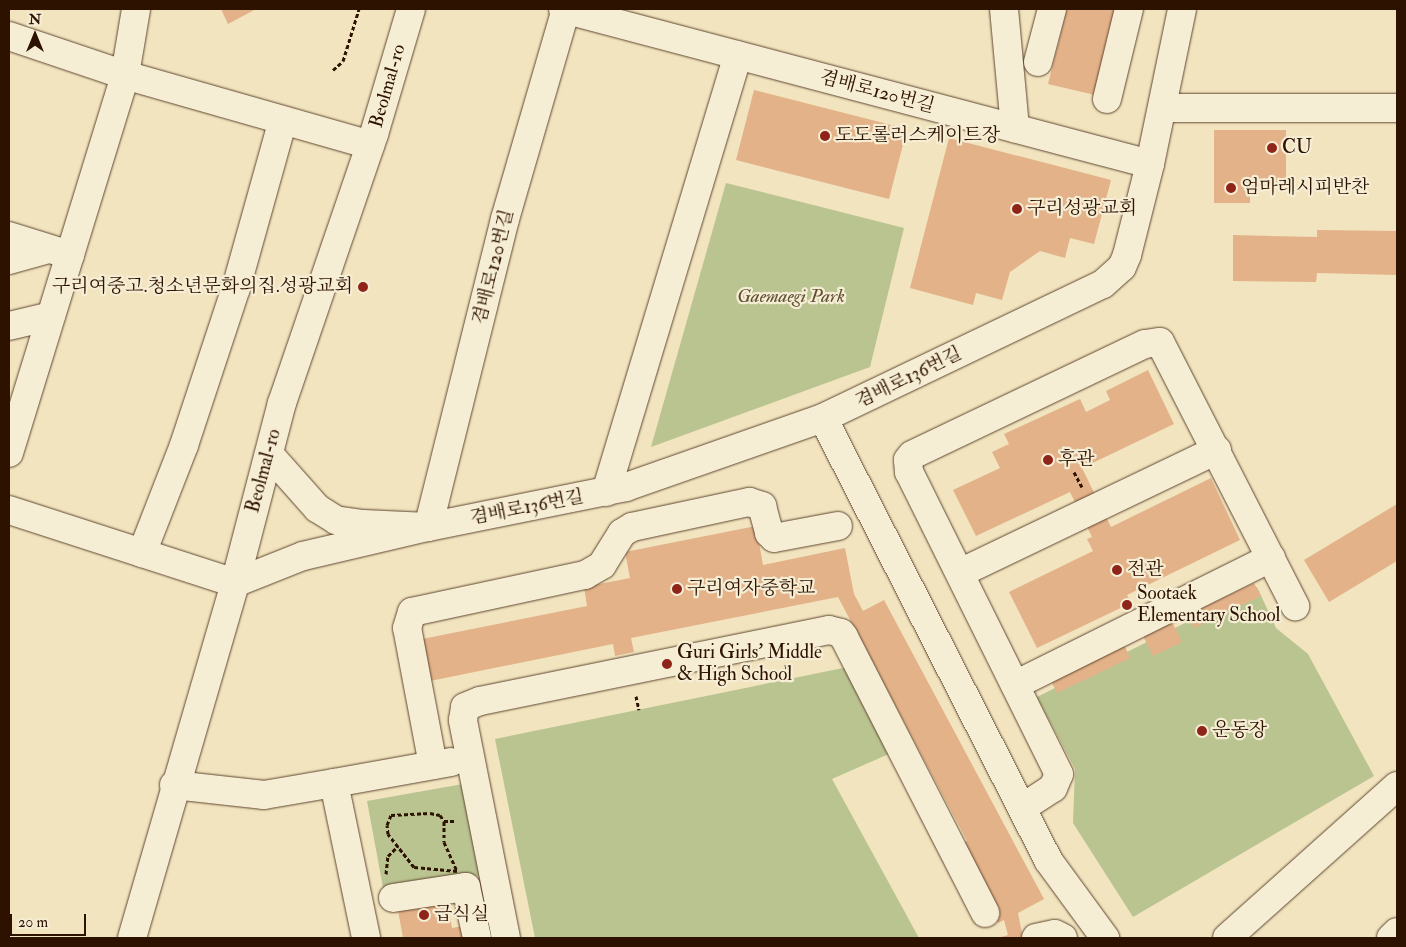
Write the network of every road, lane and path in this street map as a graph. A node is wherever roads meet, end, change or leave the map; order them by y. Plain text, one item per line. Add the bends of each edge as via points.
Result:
1 (136, 9) edge
2 (359, 9) edge
3 (410, 9) edge
4 (565, 9) edge
5 (1004, 9) edge
6 (1052, 9) edge
7 (1129, 9) edge
8 (1182, 9) edge
9 (9, 36) edge
10 (738, 56) junction
11 (1038, 62) dead end
12 (333, 70) dead end
13 (125, 75) junction
14 (1107, 99) dead end
15 (1163, 108) junction
16 (1397, 108) edge
17 (283, 120) junction
18 (1015, 128) junction
19 (370, 145) junction
20 (1150, 164) junction
21 (9, 236) edge
22 (59, 252) junction
23 (9, 260) edge
24 (51, 316) junction
25 (9, 326) edge
26 (823, 418) junction
27 (1217, 450) junction
28 (9, 453) edge
29 (269, 454) junction
30 (606, 492) junction
31 (9, 510) edge
32 (428, 526) junction
33 (838, 526) dead end
34 (142, 553) junction
35 (1271, 558) junction
36 (960, 573) junction
37 (235, 584) junction
38 (1295, 606) dead end
39 (1015, 685) junction
40 (471, 758) junction
41 (432, 765) junction
42 (334, 783) junction
43 (174, 785) junction
44 (1397, 786) edge
45 (1022, 808) junction
46 (394, 814) joint
47 (393, 898) dead end
48 (985, 913) dead end
49 (1397, 932) edge
50 (500, 937) edge
51 (132, 938) edge
52 (366, 938) edge
53 (478, 938) edge
54 (1036, 938) edge
55 (1063, 938) edge
56 (1105, 938) edge
57 (1227, 938) edge
58 (1390, 938) edge

1 - 13 street
2 - 12 path via 343,61
3 - 19 street, Beolmal-ro
4 - 10 street, 겸배로120번길
4 - 32 street, 겸배로120번길 via 505,220
5 - 18 street
6 - 11 street
7 - 14 street
8 - 15 street, 겸배로136번길
9 - 13 street
10 - 18 street, 겸배로120번길
10 - 30 street
13 - 17 street
13 - 22 street
15 - 16 street
15 - 20 street, 겸배로136번길
17 - 19 street
17 - 34 street via 236,288 184,445
18 - 20 street, 겸배로120번길
19 - 29 street, Beolmal-ro via 282,403
20 - 26 street, 겸배로136번길 via 1127,255 1122,267 1108,279
21 - 22 street
22 - 23 street
22 - 24 street
24 - 25 street
24 - 28 street
26 - 30 street, 겸배로136번길
26 - 45 street
27 - 35 street
27 - 36 street
27 - 36 street via 1163,345 1155,341 920,450 912,455 907,466
29 - 32 street via 317,508 336,520
29 - 37 street, Beolmal-ro
30 - 32 street, 겸배로136번길
31 - 34 street
32 - 37 street via 303,556
33 - 41 street via 774,538 769,533 762,506 749,502 632,526 622,533 602,565 585,575 412,612 407,628
34 - 37 street
35 - 38 street
35 - 39 street
36 - 39 street
37 - 43 street, Beolmal-ro
39 - 45 street via 1058,774 1053,788
40 - 41 street
40 - 48 street via 463,713 474,702 834,631 844,638
40 - 50 street
41 - 42 street
42 - 43 street via 264,795
42 - 52 street
43 - 51 street, Beolmal-ro
44 - 57 street
45 - 56 street via 1048,860
46 - 46 path via 389,818 388,834 414,867 457,871 444,842 445,825 440,816
47 - 53 street via 466,887
49 - 58 street
54 - 55 street via 1055,934

